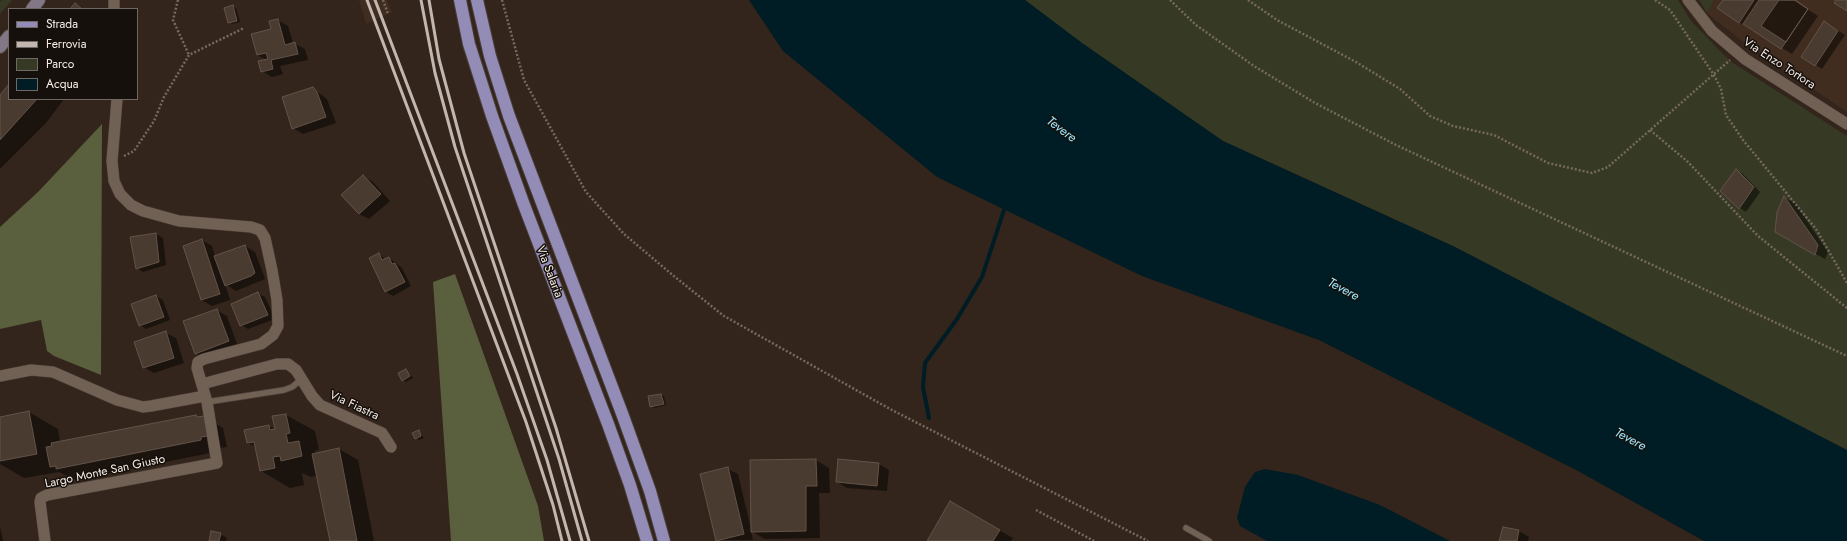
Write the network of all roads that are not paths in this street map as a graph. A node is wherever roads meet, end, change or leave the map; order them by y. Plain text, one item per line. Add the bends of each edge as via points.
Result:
1 (39, 0) edge
2 (460, 0) edge
3 (477, 0) edge
4 (1688, 0) edge
5 (33, 8) edge
6 (8, 37) edge
7 (0, 47) edge
8 (117, 100) edge
9 (1847, 124) edge
10 (0, 376) edge
11 (302, 379) junction
12 (202, 384) junction
13 (206, 399) junction
14 (391, 447) dead end
15 (1186, 528) dead end
16 (45, 541) edge
17 (647, 541) edge
18 (664, 541) edge
19 (1209, 541) edge

1 - 5 street
2 - 17 main road, Via Salaria via 469,44 490,110 608,424
3 - 18 main road, Via Salaria via 490,56 509,116 623,416
4 - 9 street, Via Enzo Tortora via 1712,31 1738,53
6 - 7 street
8 - 12 street via 112,161 114,181 123,198 131,205 151,214 187,223 256,228 264,236 277,300 277,329 261,344 201,360 197,365
10 - 13 street via 31,370 53,372 117,400 143,406
11 - 12 street, Via Fiastra via 292,366 279,363
11 - 13 lane via 284,390
11 - 14 street, Via Fiastra via 320,405 382,433
12 - 13 street
13 - 16 street, Largo Monte San Giusto via 217,463 47,495 41,498 40,502
15 - 19 lane

